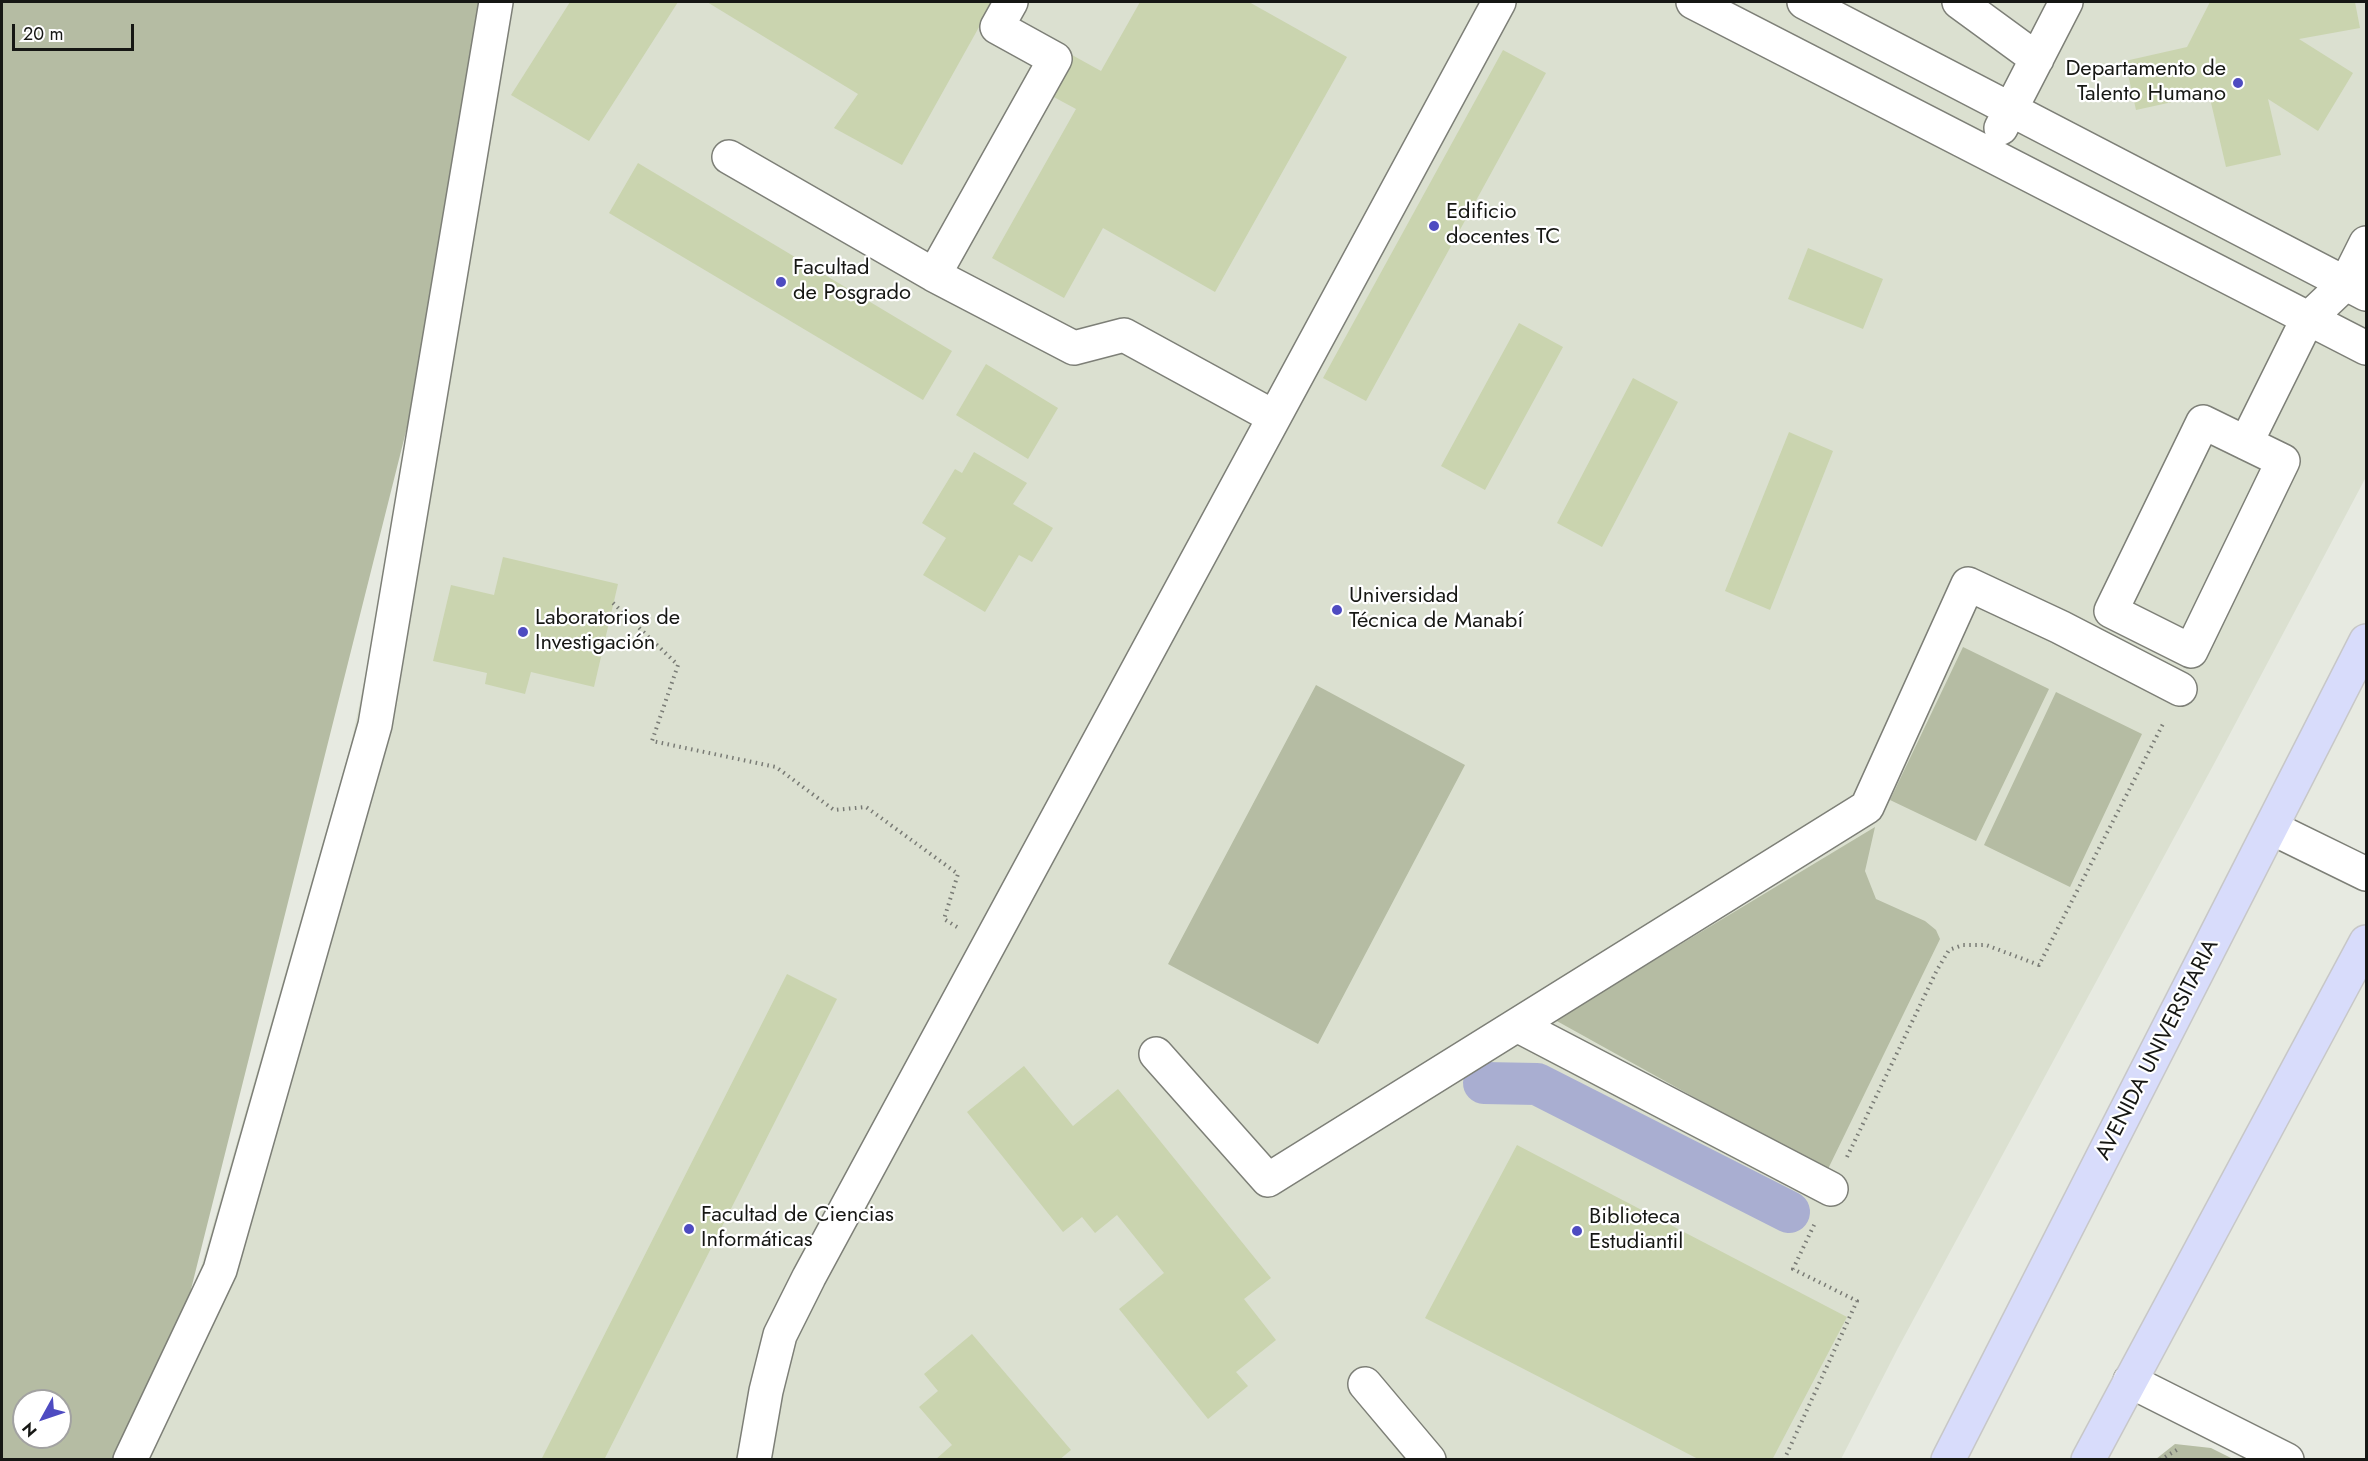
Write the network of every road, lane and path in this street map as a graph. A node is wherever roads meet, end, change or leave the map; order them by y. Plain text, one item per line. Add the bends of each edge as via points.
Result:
1 (496, 2) edge
2 (1011, 2) edge
3 (1498, 2) edge
4 (1693, 2) edge
5 (1804, 2) edge
6 (1959, 2) edge
7 (2066, 2) edge
8 (2037, 59) junction
9 (2010, 110) junction
10 (1988, 152) junction
11 (729, 157) dead end
12 (2367, 243) edge
13 (934, 275) junction
14 (2356, 289) edge
15 (2307, 320) junction
16 (2367, 348) edge
17 (1274, 417) junction
18 (2246, 443) junction
19 (613, 603) dead end
20 (2367, 641) edge
21 (2180, 689) joint
22 (2272, 828) junction
23 (2367, 874) edge
24 (2367, 942) edge
25 (989, 944) junction
26 (1517, 1025) junction
27 (1156, 1054) dead end
28 (1831, 1189) junction
29 (2130, 1381) junction
30 (1365, 1384) dead end
31 (130, 1460) edge
32 (754, 1460) edge
33 (1429, 1460) edge
34 (1784, 1460) edge
35 (1948, 1460) edge
36 (2088, 1460) edge
37 (2287, 1460) edge

1 - 31 street via 375,725 220,1270
2 - 13 street via 997,27 1055,59
3 - 17 street
4 - 10 street
5 - 9 street
6 - 8 street
7 - 8 street
8 - 9 street
9 - 10 street
9 - 14 street
10 - 15 street
11 - 13 street
12 - 14 street
13 - 17 street via 1074,348 1124,335
14 - 15 street
15 - 16 street
15 - 18 street
17 - 25 street
18 - 18 street via 2283,461 2191,651 2111,611 2203,422
19 - 25 path via 678,665 652,741 776,767 834,810 866,807 958,874 944,919
20 - 22 main road, AVENIDA UNIVERSITARIA
21 - 26 street via 1968,584 1867,807
21 - 28 path via 2039,965 1986,945 1963,945 1948,950
22 - 23 street
22 - 35 main road, AVENIDA UNIVERSITARIA
24 - 29 main road
25 - 32 street via 780,1335
26 - 27 street via 1268,1180
26 - 28 street
28 - 34 path via 1793,1269 1857,1301
29 - 36 main road
29 - 37 street
30 - 33 street

